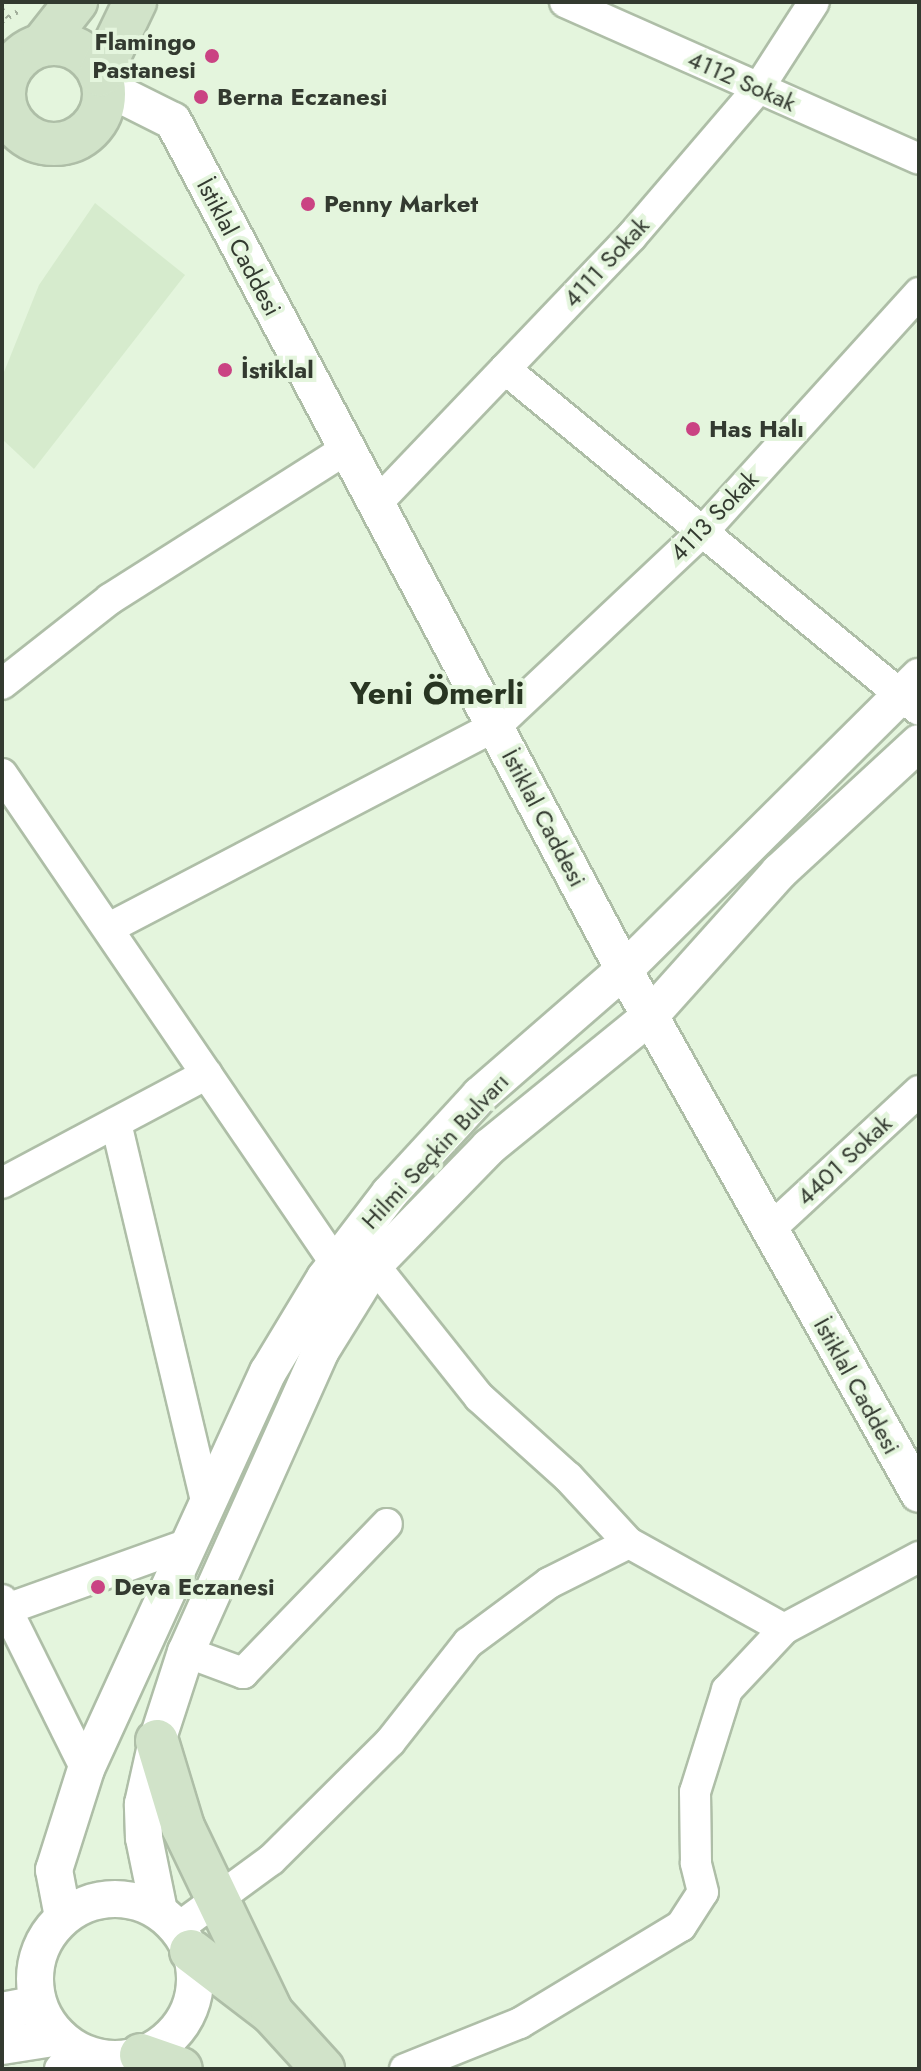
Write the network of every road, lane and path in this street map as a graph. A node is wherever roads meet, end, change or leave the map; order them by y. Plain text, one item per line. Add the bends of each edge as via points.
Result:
1 (76, 2) edge
2 (135, 2) edge
3 (565, 2) edge
4 (814, 2) edge
5 (2, 9) edge
6 (8, 17) dead end
7 (20, 59) edge
8 (102, 80) junction
9 (758, 89) junction
10 (14, 135) edge
11 (919, 159) edge
12 (919, 293) edge
13 (505, 369) junction
14 (345, 450) junction
15 (375, 505) junction
16 (701, 532) junction
17 (2, 684) edge
18 (913, 694) edge
19 (496, 726) junction
20 (919, 743) edge
21 (2, 774) edge
22 (109, 928) junction
23 (624, 970) junction
24 (649, 1017) junction
25 (207, 1074) junction
26 (919, 1091) edge
27 (116, 1123) junction
28 (2, 1183) edge
29 (770, 1229) junction
30 (336, 1264) junction
31 (374, 1265) junction
32 (919, 1494) edge
33 (207, 1506) junction
34 (387, 1524) dead end
35 (191, 1543) junction
36 (629, 1543) junction
37 (917, 1564) edge
38 (4, 1604) edge
39 (784, 1629) junction
40 (186, 1652) junction
41 (157, 1741) junction
42 (86, 1769) junction
43 (216, 1899) junction
44 (63, 1917) junction
45 (176, 1930) junction
46 (38, 2004) junction
47 (2, 2011) edge
48 (272, 2013) junction
49 (2, 2046) edge
50 (65, 2052) edge
51 (141, 2055) junction
52 (181, 2069) edge
53 (323, 2069) edge
54 (405, 2069) edge

1 - 7 main road
2 - 8 main road
3 - 9 street, 4112 Sokak
4 - 9 street, 4111 Sokak
5 - 6 path
7 - 8 main road via 70,47 83,53
7 - 10 main road via 4,93
8 - 10 main road via 98,118 74,140 41,143
8 - 14 street, İstiklal Caddesi via 173,121
9 - 11 street, 4112 Sokak
9 - 13 street, 4111 Sokak via 631,237
12 - 16 street, 4113 Sokak
13 - 15 street, 4111 Sokak
13 - 16 street
14 - 15 street, İstiklal Caddesi
14 - 17 street via 110,599
15 - 19 street, İstiklal Caddesi
16 - 18 street
16 - 19 street, 4113 Sokak
18 - 23 street, Hilmi Seçkin Bulvarı
19 - 22 street, 4113 Sokak
19 - 23 street, İstiklal Caddesi
20 - 24 street, Hilmi Seçkin Bulvarı via 779,872
21 - 22 street
22 - 25 street
23 - 24 street, İstiklal Caddesi
23 - 30 street, Hilmi Seçkin Bulvarı via 480,1095 390,1193
24 - 29 street, İstiklal Caddesi
24 - 31 street, Hilmi Seçkin Bulvarı via 489,1147
25 - 27 street
25 - 30 street
26 - 29 street, 4401 Sokak
27 - 28 street
27 - 33 street
29 - 32 street, İstiklal Caddesi
30 - 33 street, Hilmi Seçkin Bulvarı via 268,1372
31 - 36 street via 479,1397 568,1477
31 - 40 street, Hilmi Seçkin Bulvarı via 320,1352
33 - 35 street, Hilmi Seçkin Bulvarı
34 - 40 street via 243,1673
35 - 38 street
35 - 42 street, Hilmi Seçkin Bulvarı
36 - 39 street
36 - 43 street via 549,1583 468,1643 390,1742 271,1860
37 - 39 street
38 - 42 street
39 - 54 street via 727,1690 706,1744 695,1792 696,1863 703,1892 681,1926 520,2023
40 - 41 street, Hilmi Seçkin Bulvarı
41 - 43 main road via 183,1827
41 - 45 street, Hilmi Seçkin Bulvarı via 143,1827
42 - 44 street, Hilmi Seçkin Bulvarı via 54,1870
43 - 45 street
43 - 48 main road
44 - 45 street via 110,1898
44 - 46 street via 44,1942 35,1972
45 - 48 main road
45 - 51 street via 196,1976 181,2025
46 - 47 street
46 - 50 street
48 - 53 main road
49 - 50 street
50 - 51 street via 108,2060
51 - 52 main road

